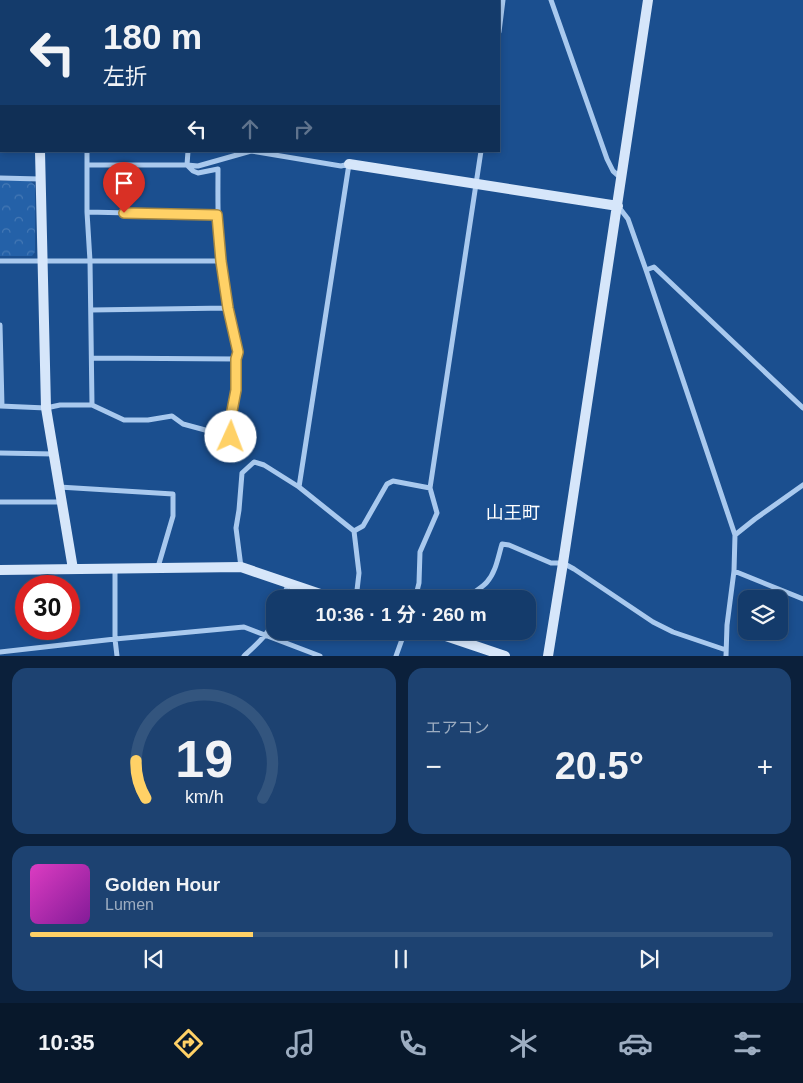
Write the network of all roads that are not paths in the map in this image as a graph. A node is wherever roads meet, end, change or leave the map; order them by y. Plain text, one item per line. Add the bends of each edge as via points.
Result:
1 (504, 0) edge
2 (551, 0) edge
3 (648, 0) edge
4 (500, 26) edge
5 (40, 152) edge
6 (87, 152) edge
7 (188, 152) edge
8 (247, 152) edge
9 (257, 152) edge
10 (481, 152) edge
11 (349, 164) junction
12 (87, 165) junction
13 (187, 165) junction
14 (0, 178) edge
15 (622, 178) junction
16 (40, 179) junction
17 (476, 184) junction
18 (618, 206) junction
19 (87, 212) junction
20 (217, 215) junction
21 (0, 261) edge
22 (43, 261) junction
23 (90, 261) junction
24 (221, 261) junction
25 (646, 270) junction
26 (228, 308) junction
27 (91, 310) junction
28 (0, 325) edge
29 (0, 356) edge
30 (92, 358) junction
31 (236, 359) junction
32 (92, 405) junction
33 (1, 406) edge
34 (46, 408) junction
35 (803, 408) edge
36 (0, 453) edge
37 (54, 454) junction
38 (803, 485) edge
39 (59, 487) junction
40 (299, 487) junction
41 (430, 488) junction
42 (0, 502) edge
43 (62, 502) junction
44 (354, 531) junction
45 (735, 535) junction
46 (563, 564) junction
47 (241, 566) junction
48 (158, 567) junction
49 (115, 568) junction
50 (73, 569) junction
51 (0, 570) edge
52 (734, 572) junction
53 (289, 583) junction
54 (286, 590) edge
55 (310, 590) edge
56 (357, 590) edge
57 (417, 590) edge
58 (476, 590) edge
59 (803, 598) edge
60 (266, 634) joint
61 (115, 639) junction
62 (281, 640) edge
63 (402, 640) edge
64 (465, 640) edge
65 (304, 649) junction
66 (0, 652) edge
67 (726, 653) edge
68 (117, 656) edge
69 (244, 656) edge
70 (304, 656) edge
71 (320, 656) edge
72 (396, 656) edge
73 (505, 656) edge
74 (548, 656) edge

1 - 4 street
2 - 15 street via 607,160
3 - 15 street
5 - 16 street
6 - 12 street
7 - 13 street
8 - 13 street via 198,166
9 - 11 street via 341,166
10 - 17 street
11 - 17 street
11 - 40 street
12 - 13 street
12 - 19 street
13 - 20 street via 198,173 218,169
14 - 16 street
15 - 18 street
16 - 22 street
17 - 18 street
17 - 41 street
18 - 25 street via 628,220
18 - 46 street
19 - 20 street
19 - 23 street
20 - 24 street
21 - 22 street
22 - 23 street
22 - 34 street
23 - 24 street
23 - 27 street
24 - 26 street
25 - 35 street via 654,267
25 - 45 street
26 - 27 street
26 - 31 street via 238,352
27 - 30 street
28 - 29 street
29 - 33 street
30 - 31 street
30 - 32 street
31 - 32 street via 231,437 183,424 172,416 124,420
32 - 34 street
33 - 34 street
34 - 37 street
36 - 37 street
37 - 39 street
38 - 45 street
39 - 43 street
39 - 48 street via 173,494 173,516
40 - 44 street
40 - 47 street via 254,462 242,473 236,528
41 - 44 street via 393,481 387,484 363,526
41 - 57 street via 437,513 420,552
42 - 43 street
43 - 50 street
44 - 56 street via 359,573
45 - 52 street
46 - 58 street via 551,563 502,544 491,576
46 - 67 street via 574,568 653,622
46 - 74 street
47 - 48 street
47 - 53 street
48 - 49 street
49 - 50 street
49 - 61 street
50 - 51 street
52 - 59 street
52 - 67 street via 726,625
53 - 54 street
53 - 55 street
60 - 61 street via 244,626
60 - 69 street
61 - 66 street
61 - 68 street
62 - 65 street
63 - 72 street
64 - 73 street
65 - 70 street
65 - 71 street

